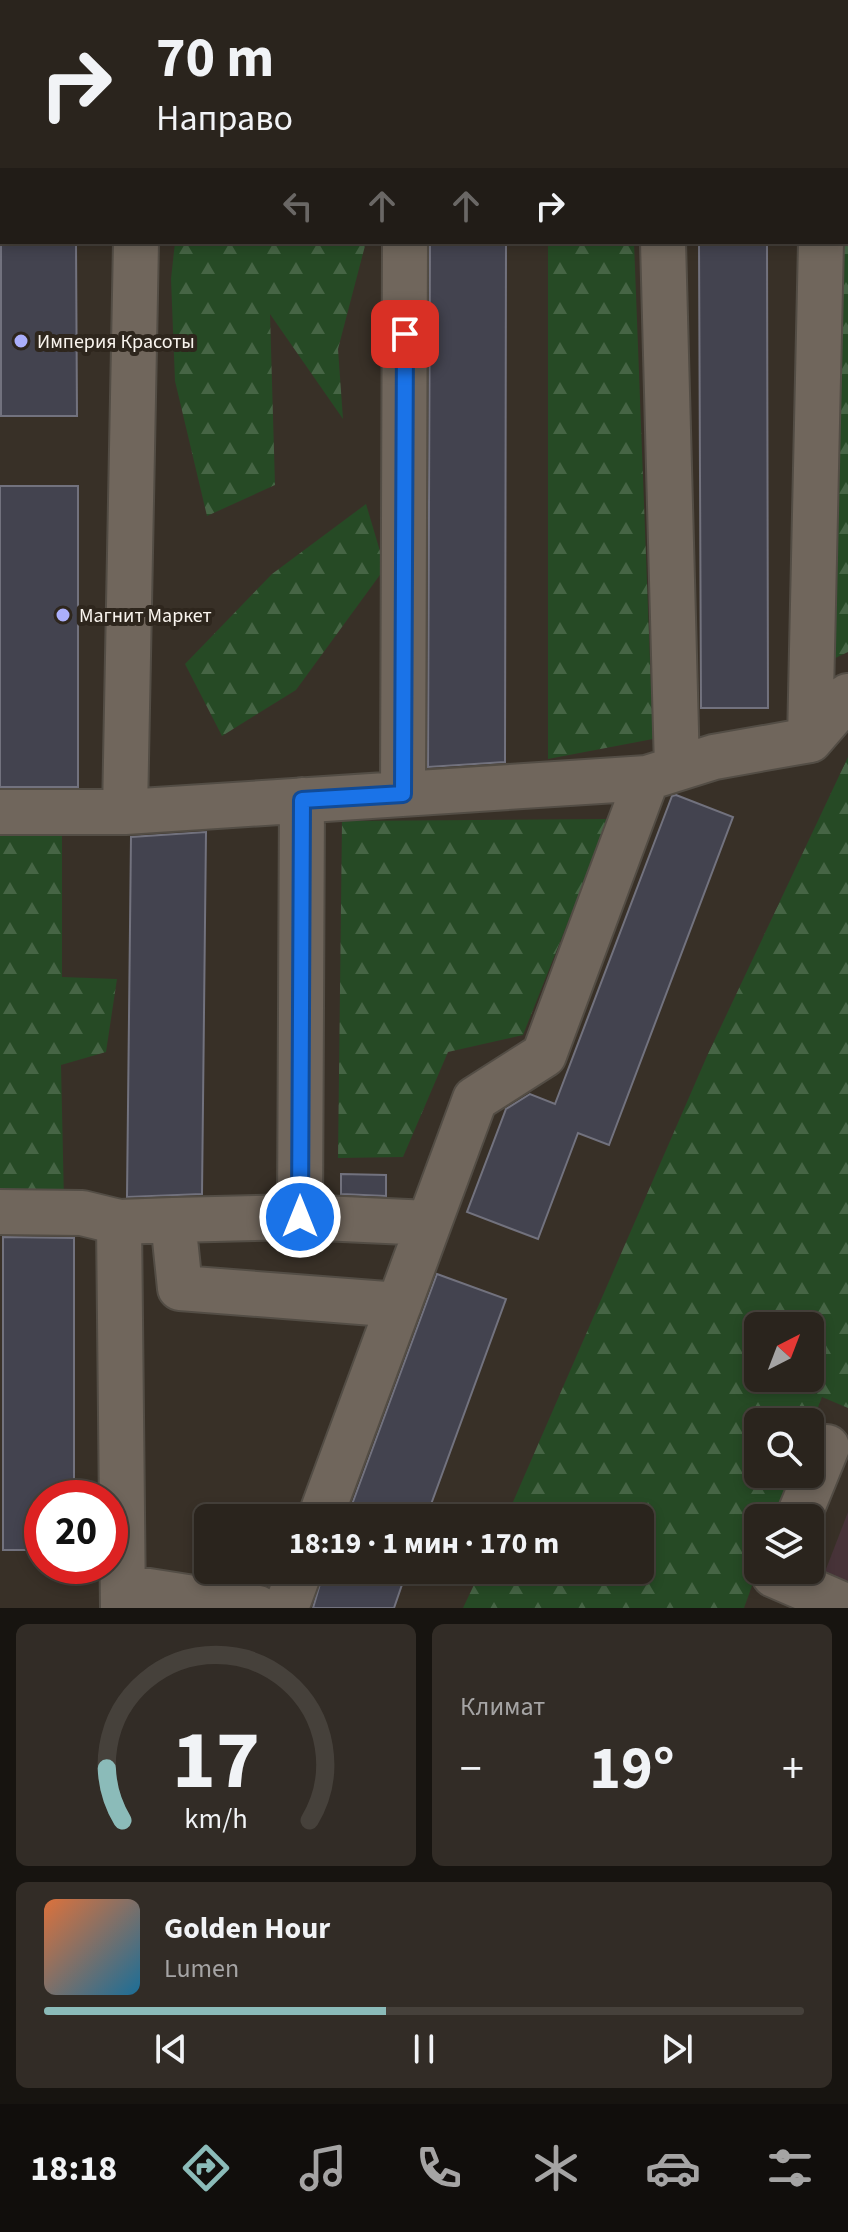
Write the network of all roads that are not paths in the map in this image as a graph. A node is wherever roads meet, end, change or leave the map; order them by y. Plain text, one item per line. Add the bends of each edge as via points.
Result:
1 (136, 244) edge
2 (405, 244) edge
3 (663, 244) edge
4 (821, 244) edge
5 (848, 696) edge
6 (810, 740) junction
7 (662, 773) junction
8 (403, 794) junction
9 (302, 800) junction
10 (0, 812) edge
11 (125, 812) junction
12 (0, 1212) edge
13 (300, 1217) junction
14 (173, 1220) junction
15 (119, 1222) junction
16 (429, 1223) junction
17 (399, 1305) junction
18 (830, 1470) edge
19 (325, 1504) edge
20 (807, 1504) edge
21 (295, 1584) edge
22 (770, 1584) edge
23 (123, 1598) edge
24 (848, 1607) edge
25 (258, 1608) edge
26 (286, 1608) edge

1 - 11 lane
2 - 8 lane
3 - 7 lane
4 - 6 lane
5 - 6 lane
6 - 7 lane via 714,757
7 - 8 lane
7 - 16 lane via 544,1055 475,1099
8 - 9 lane
9 - 11 lane
9 - 13 lane
10 - 11 lane
12 - 15 lane via 82,1213
13 - 14 lane
13 - 16 lane
14 - 15 lane
14 - 17 lane via 180,1288
15 - 23 lane
16 - 17 lane
17 - 19 lane
18 - 20 lane
21 - 26 lane
22 - 24 lane
23 - 25 lane

